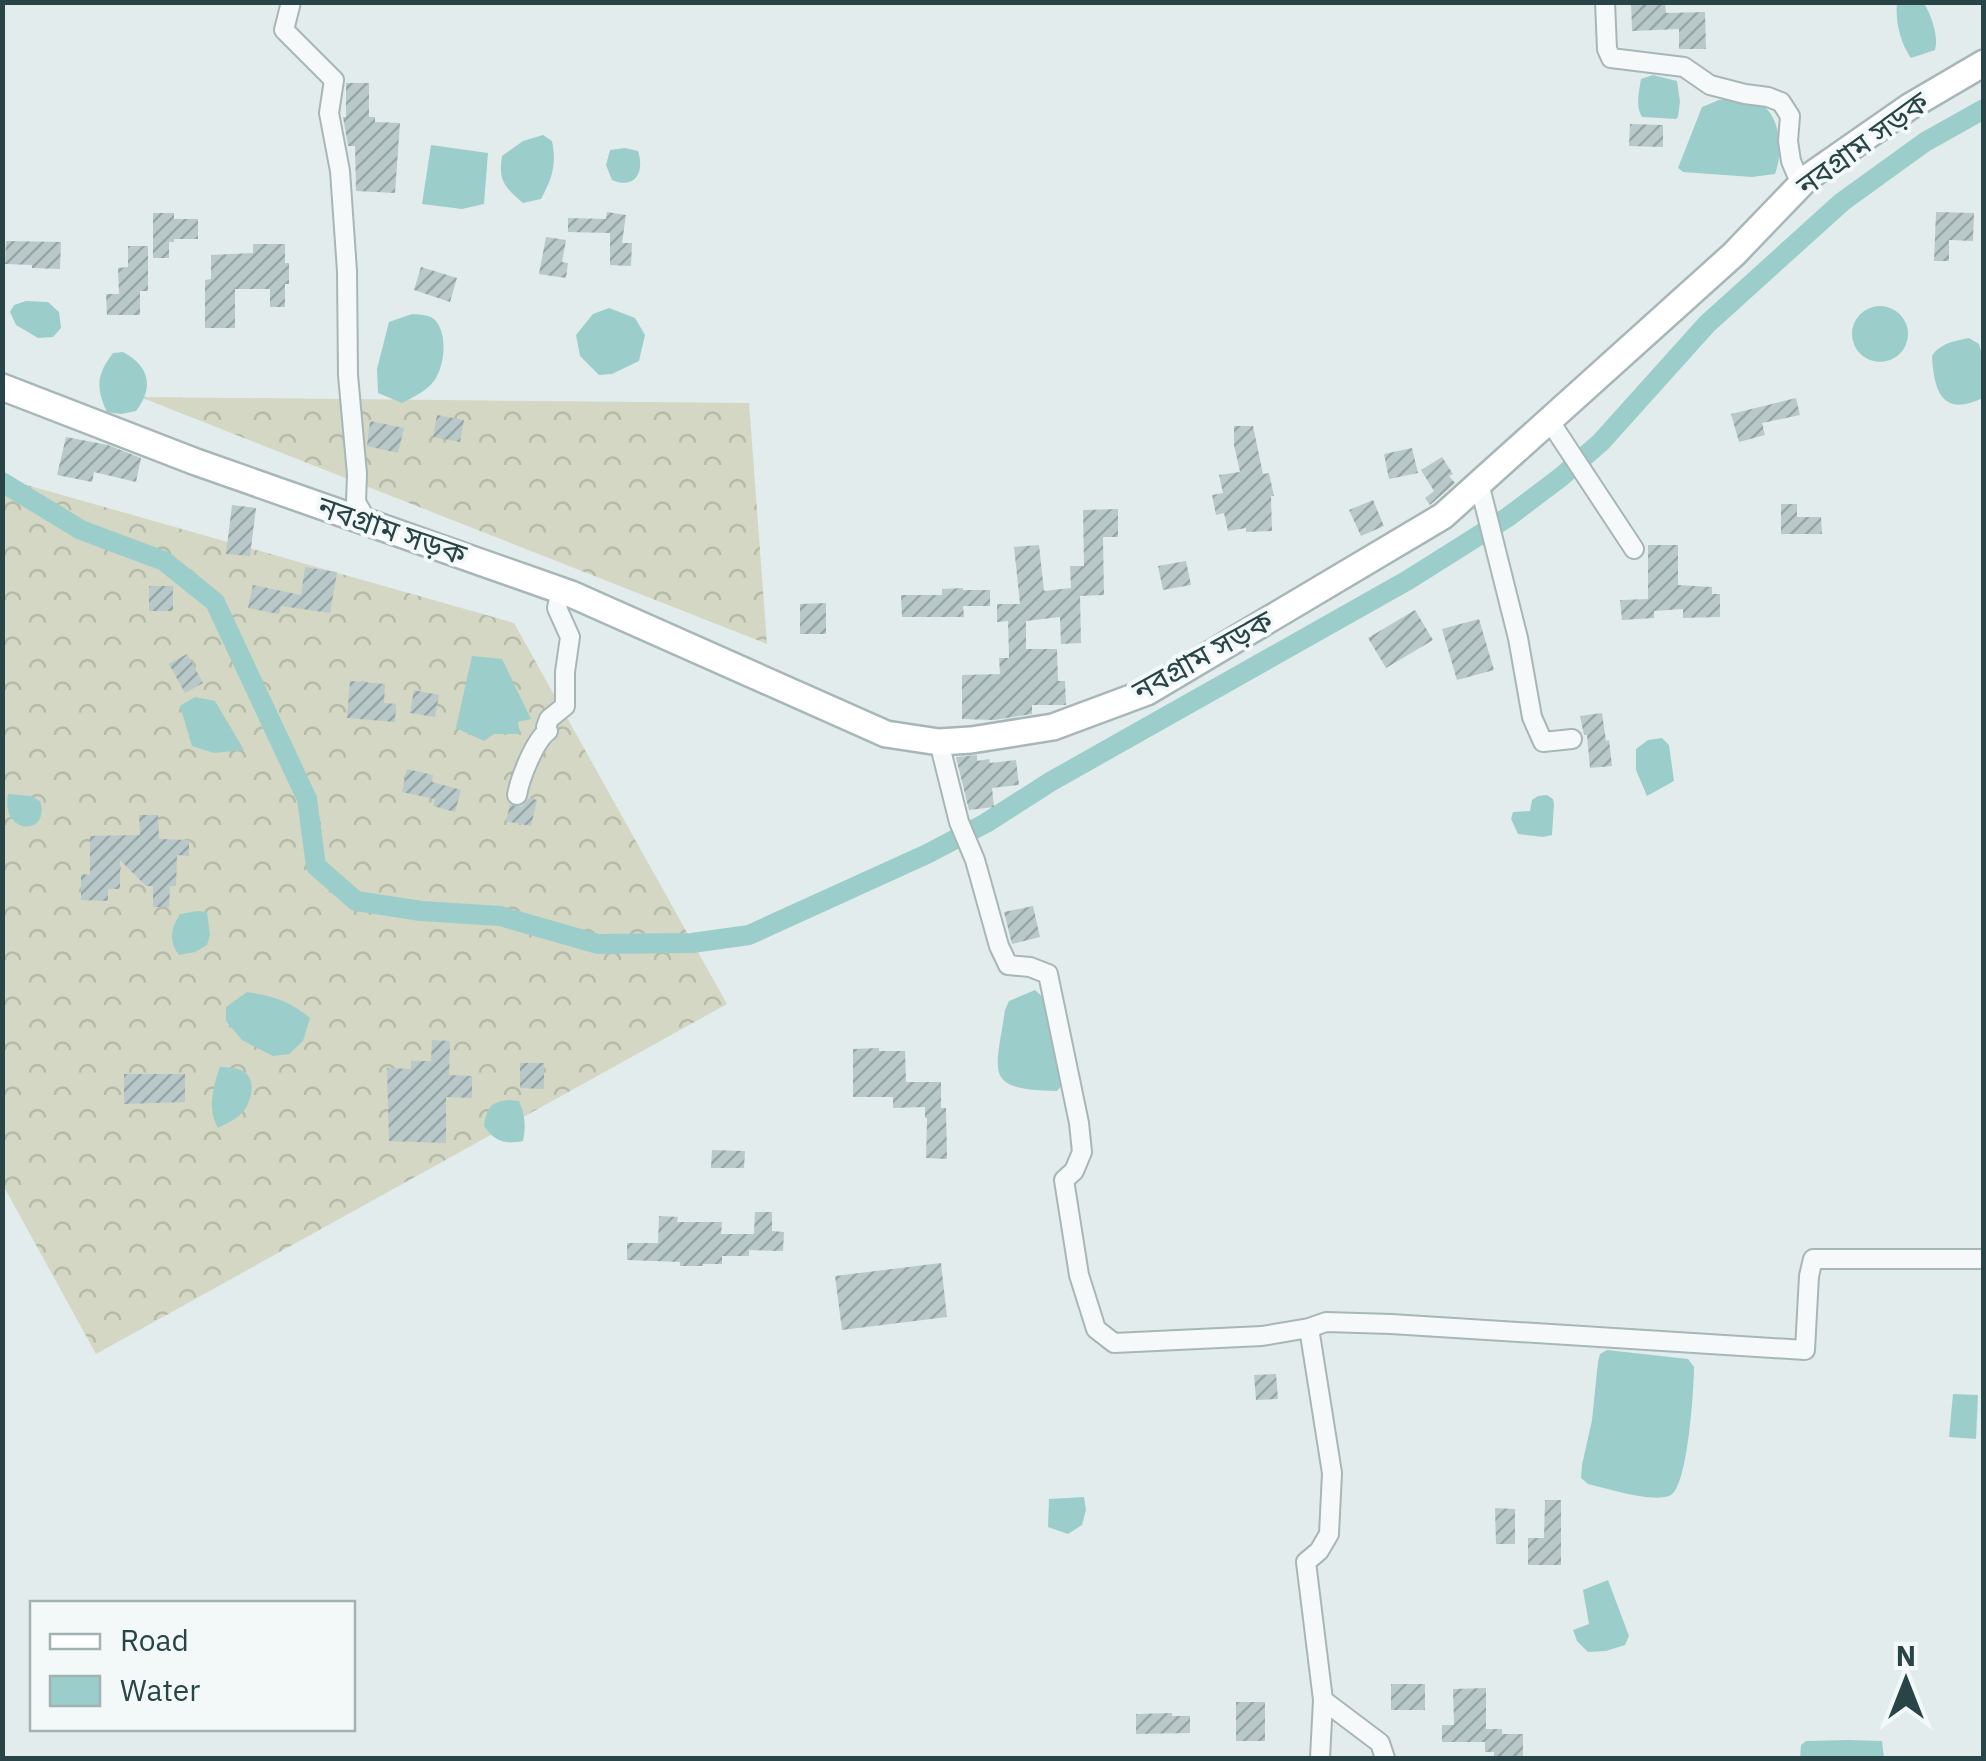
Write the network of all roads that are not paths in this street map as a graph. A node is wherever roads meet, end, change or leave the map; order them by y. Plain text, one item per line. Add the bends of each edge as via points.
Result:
1 (291, 2) edge
2 (1605, 2) edge
3 (1984, 63) edge
4 (1803, 182) junction
5 (2, 386) edge
6 (1549, 420) junction
7 (1479, 483) junction
8 (368, 523) junction
9 (1634, 548) dead end
10 (561, 590) junction
11 (1572, 740) dead end
12 (940, 742) junction
13 (517, 795) dead end
14 (1984, 1259) edge
15 (1309, 1328) junction
16 (1323, 1700) junction
17 (1320, 1758) edge
18 (1384, 1758) edge

1 - 8 street via 284,30 334,80 329,113 346,251 356,502
2 - 4 street via 1611,58 1684,68 1710,85 1781,102 1790,116 1792,161
3 - 4 main road, নবগ্রাম সড়ক
4 - 6 main road, নবগ্রাম সড়ক via 1734,254
5 - 8 main road, নবগ্রাম সড়ক
6 - 7 main road, নবগ্রাম সড়ক
6 - 9 street
7 - 11 street via 1532,716 1543,742
7 - 12 main road, নবগ্রাম সড়ক via 1443,516 1146,692 1053,727
8 - 10 main road, নবগ্রাম সড়ক
10 - 12 main road, নবগ্রাম সড়ক via 886,734
10 - 13 street via 557,608 570,637 565,706 549,719
12 - 15 street via 998,946 1008,965 1048,974 1082,1152 1064,1180 1066,1198 1096,1329 1114,1343
14 - 15 street via 1814,1259 1805,1350 1374,1324
15 - 16 street via 1332,1473 1330,1534 1306,1562
16 - 17 street
16 - 18 street via 1380,1743

